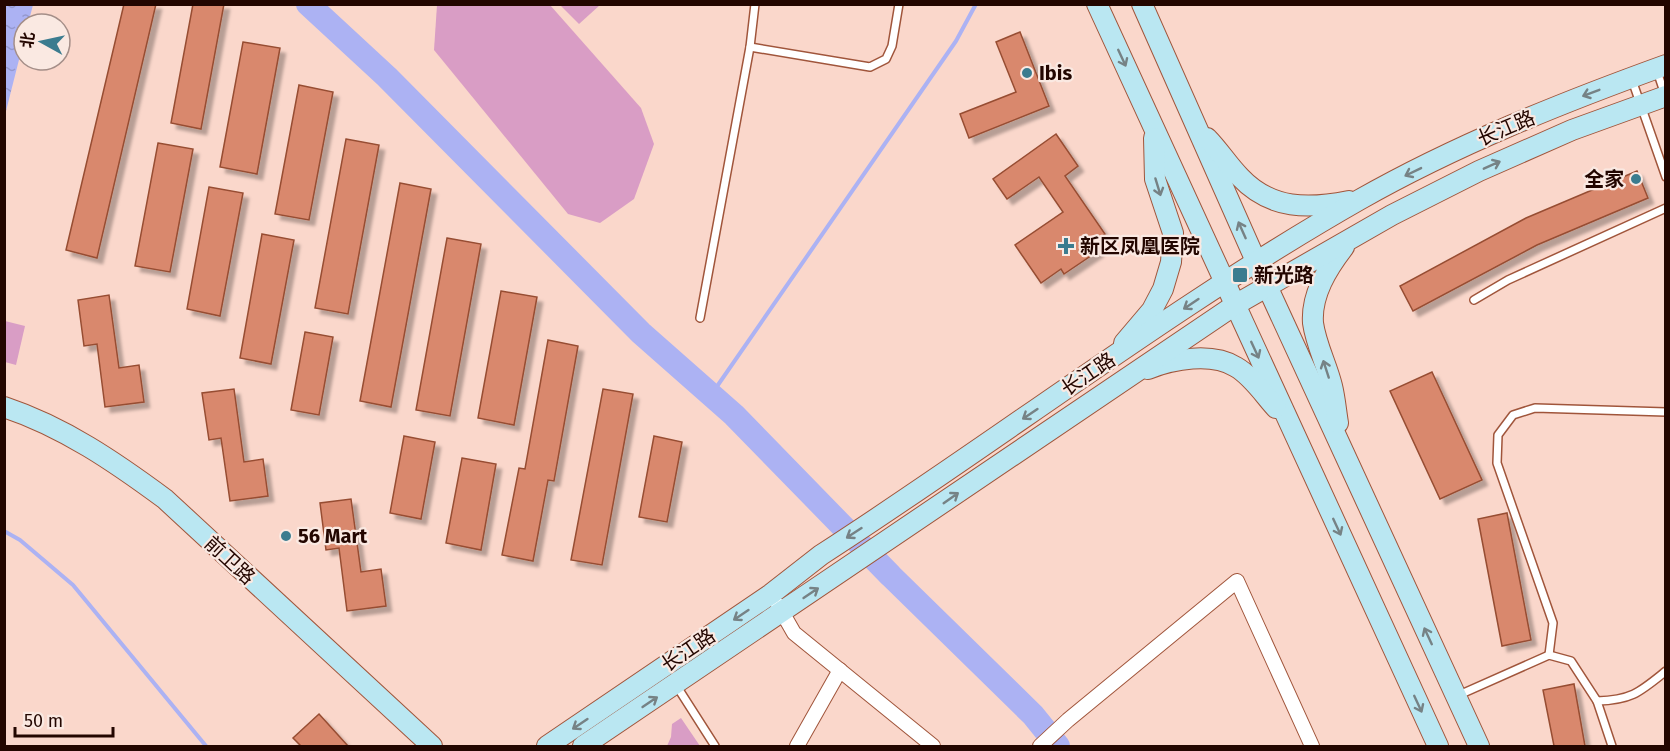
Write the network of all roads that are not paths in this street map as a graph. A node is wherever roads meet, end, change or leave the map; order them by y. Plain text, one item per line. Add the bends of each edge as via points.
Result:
1 (755, 4) edge
2 (899, 4) edge
3 (1097, 4) edge
4 (1142, 4) edge
5 (750, 47) junction
6 (1661, 67) edge
7 (1631, 78) junction
8 (1665, 96) edge
9 (1641, 105) junction
10 (1197, 128) junction
11 (1154, 129) junction
12 (1665, 177) edge
13 (1360, 199) junction
14 (1665, 208) edge
15 (1350, 240) junction
16 (1256, 262) junction
17 (1224, 282) junction
18 (1267, 286) junction
19 (1474, 300) dead end
20 (1235, 305) junction
21 (700, 318) dead end
22 (1113, 357) junction
23 (1129, 376) junction
24 (4, 407) edge
25 (1665, 412) edge
26 (1289, 423) junction
27 (1341, 446) junction
28 (771, 594) junction
29 (782, 612) junction
30 (1549, 655) junction
31 (840, 670) junction
32 (1665, 671) edge
33 (676, 685) junction
34 (1456, 696) junction
35 (1597, 701) junction
36 (432, 747) edge
37 (547, 747) edge
38 (583, 747) edge
39 (715, 747) edge
40 (797, 747) edge
41 (933, 747) edge
42 (1040, 747) edge
43 (1312, 747) edge
44 (1438, 747) edge
45 (1479, 747) edge
46 (1612, 747) edge

1 - 5 lane
2 - 5 lane via 892,46 886,59 870,67
3 -> 11 main road
4 - 10 main road
5 - 21 lane
6 - 7 main road, 长江路
6 - 8 lane
7 - 9 lane
7 -> 13 main road, 长江路 via 1483,137
8 - 9 main road, 长江路
9 - 12 lane
15 -> 9 main road, 长江路 via 1479,171
10 - 13 main road via 1241,178 1279,202 1302,207
16 -> 10 main road
11 - 17 main road
11 -> 22 main road via 1155,179 1173,233 1171,262 1152,310
13 - 16 main road, 长江路
14 - 19 lane via 1508,279
15 - 18 main road, 长江路
27 -> 15 main road via 1332,387 1313,323 1320,284
16 - 17 main road, 长江路
16 - 18 main road
17 - 20 main road
17 -> 22 main road, 长江路
18 - 20 main road, 长江路
18 - 27 main road
20 - 23 main road, 长江路
20 -> 26 main road
22 -> 28 main road, 长江路 via 821,555
23 - 26 main road via 1195,358 1223,362 1250,379
29 -> 23 main road, 长江路
24 - 36 main road, 前卫路 via 72,437 165,499
25 - 30 lane via 1535,408 1513,415 1497,435 1497,463 1553,623
26 -> 44 main road
34 -> 27 main road
28 - 29 street
28 -> 37 main road, 长江路
29 - 31 street via 794,633
29 - 33 main road, 长江路
30 - 34 lane
30 - 35 lane via 1571,661
31 - 40 street
31 - 41 street
32 - 35 lane via 1636,694
38 -> 33 main road, 长江路
33 - 39 lane
34 - 45 main road
35 - 46 lane
42 - 43 street via 1237,581

